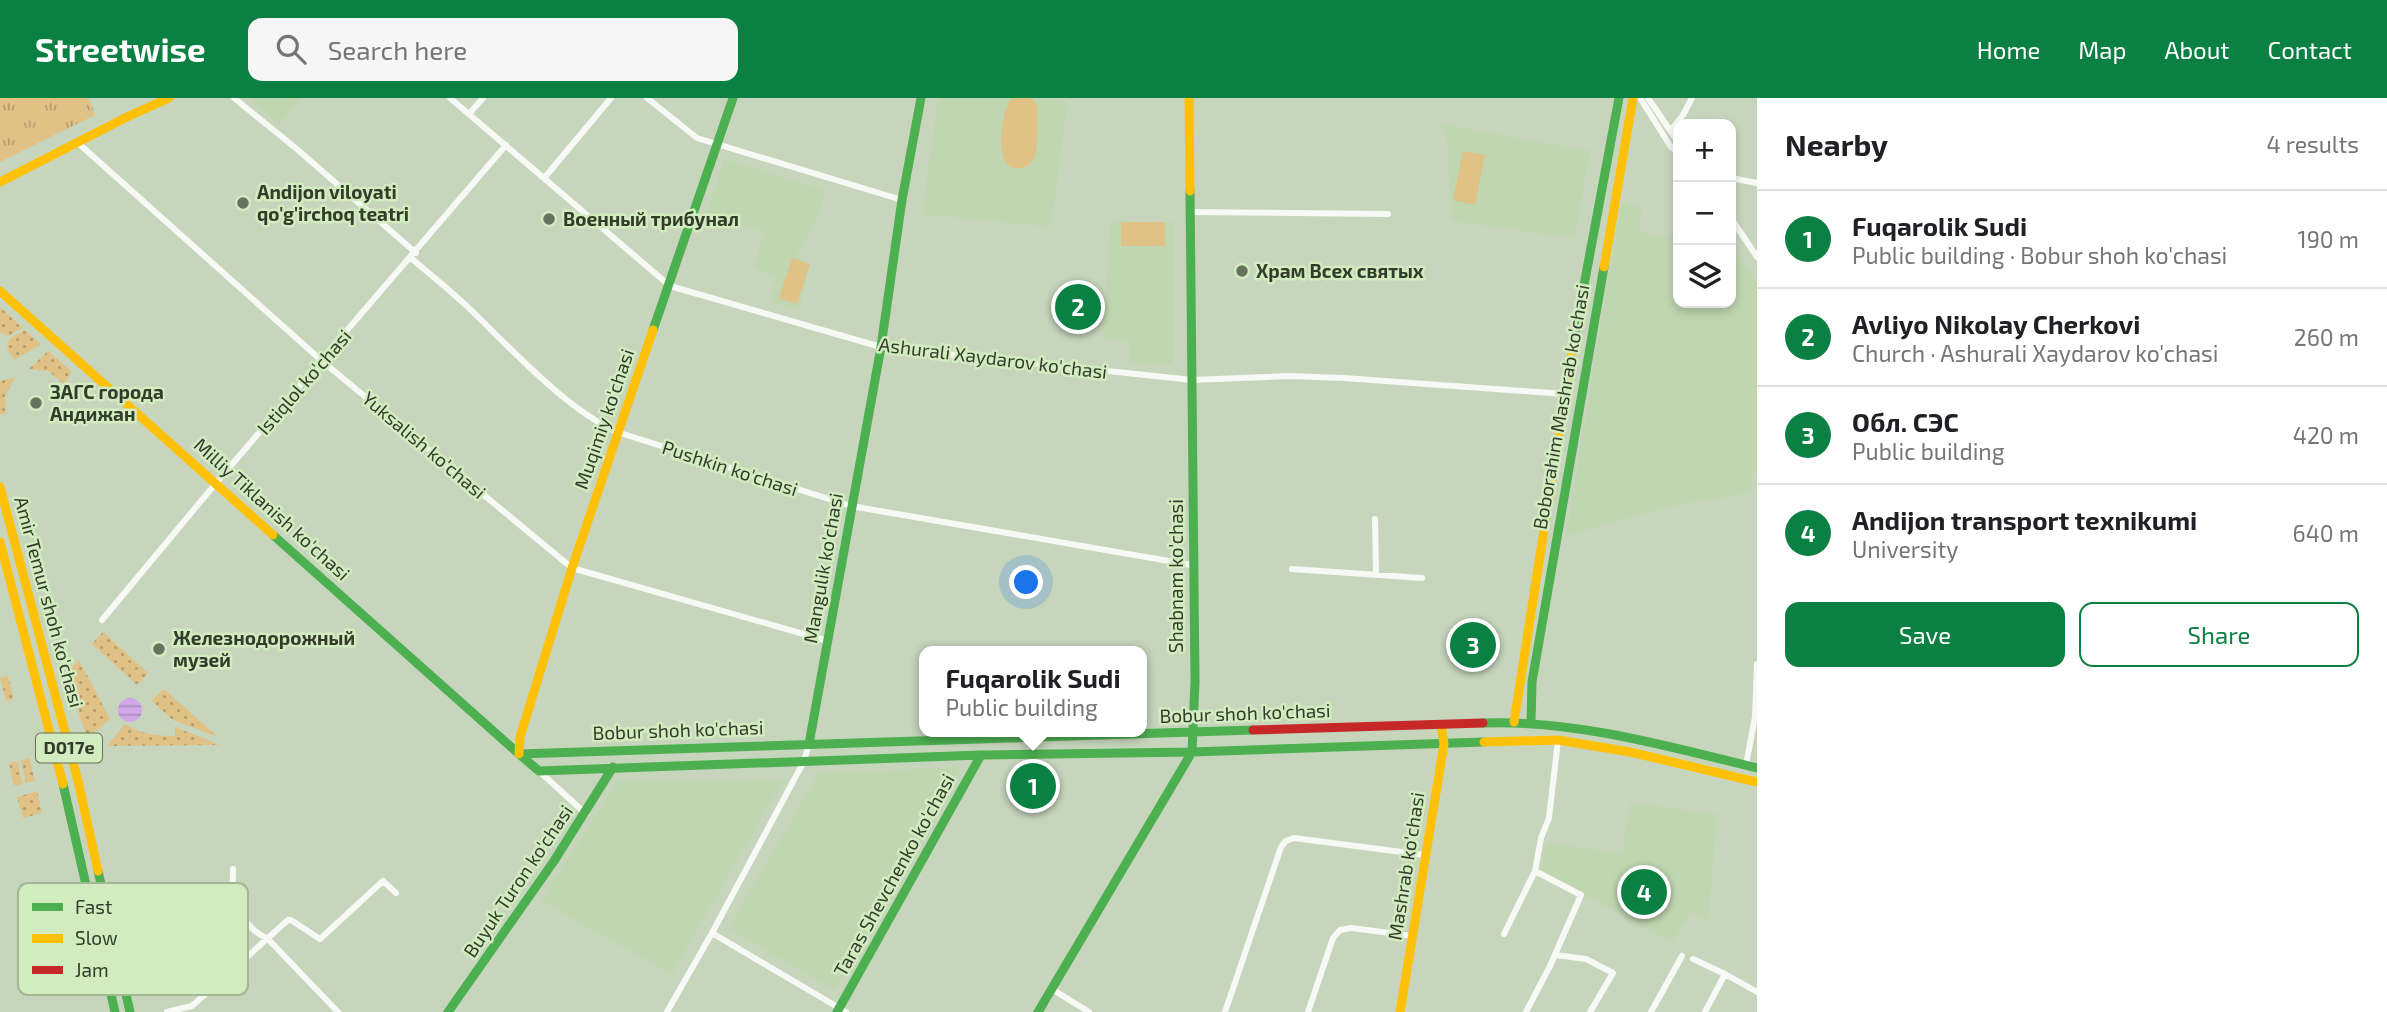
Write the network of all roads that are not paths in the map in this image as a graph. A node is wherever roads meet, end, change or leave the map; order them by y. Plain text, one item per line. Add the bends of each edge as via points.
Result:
1 (169, 98) edge
2 (234, 98) edge
3 (450, 98) edge
4 (483, 98) edge
5 (611, 98) edge
6 (647, 98) edge
7 (733, 98) edge
8 (921, 98) edge
9 (1189, 98) edge
10 (1619, 98) edge
11 (1633, 98) edge
12 (1640, 98) edge
13 (1648, 98) edge
14 (1692, 98) edge
15 (469, 114) junction
16 (1671, 130) junction
17 (1673, 133) edge
18 (78, 143) junction
19 (718, 144) junction
20 (506, 145) junction
21 (1673, 149) edge
22 (545, 177) junction
23 (1736, 179) edge
24 (0, 182) edge
25 (1757, 183) edge
26 (902, 200) junction
27 (1190, 212) junction
28 (1388, 214) dead end
29 (1736, 226) edge
30 (413, 255) junction
31 (1757, 257) edge
32 (670, 286) junction
33 (0, 291) edge
34 (881, 347) junction
35 (322, 361) junction
36 (1192, 380) junction
37 (1565, 394) junction
38 (617, 432) junction
39 (1556, 453) junction
40 (1570, 455) junction
41 (216, 483) junction
42 (0, 487) edge
43 (851, 506) junction
44 (1375, 519) dead end
45 (0, 542) edge
46 (1192, 565) junction
47 (572, 568) junction
48 (1292, 569) dead end
49 (1376, 575) junction
50 (1422, 578) dead end
51 (102, 620) dead end
52 (828, 641) junction
53 (1757, 664) edge
54 (1756, 718) edge
55 (1514, 722) junction
56 (1531, 723) junction
57 (1441, 725) junction
58 (1192, 732) junction
59 (1147, 733) edge
60 (1032, 737) edge
61 (1558, 740) junction
62 (809, 744) junction
63 (1444, 744) junction
64 (1192, 752) junction
65 (519, 754) junction
66 (982, 755) junction
67 (804, 761) junction
68 (1746, 765) junction
69 (612, 768) junction
70 (1757, 768) edge
71 (539, 771) junction
72 (78, 781) junction
73 (1757, 782) edge
74 (63, 785) junction
75 (586, 814) junction
76 (1425, 855) junction
77 (233, 869) dead end
78 (1535, 871) junction
79 (85, 883) edge
80 (101, 883) edge
81 (233, 883) edge
82 (396, 893) dead end
83 (248, 925) edge
84 (712, 933) junction
85 (1504, 934) dead end
86 (1413, 936) junction
87 (267, 938) junction
88 (248, 955) edge
89 (1556, 955) junction
90 (1682, 956) dead end
91 (1693, 959) dead end
92 (1725, 975) junction
93 (1052, 989) junction
94 (1757, 992) edge
95 (204, 995) edge
96 (841, 1011) edge
97 (167, 1012) edge
98 (338, 1012) edge
99 (448, 1012) edge
100 (667, 1012) edge
101 (1038, 1012) edge
102 (1089, 1012) edge
103 (1225, 1012) edge
104 (1308, 1012) edge
105 (1400, 1012) edge
106 (1526, 1012) edge
107 (1590, 1012) edge
108 (1651, 1012) edge
109 (1705, 1012) edge

1 - 18 main road
2 - 30 street, Pushkin ko'chasi
3 - 15 street, Ashurali Xaydarov ko'chasi
4 - 15 street
5 - 22 street
6 - 19 street via 698,138
7 - 19 main road, Muqimiy ko'chasi
8 - 26 main road, Mangulik ko'chasi
9 - 27 main road, Shabnam ko'chasi
10 - 37 main road, Boborahim Mashrab ko'chasi
11 - 40 main road, Boborahim Mashrab ko'chasi
12 - 21 street
13 - 16 street
14 - 16 street
15 - 20 street, Ashurali Xaydarov ko'chasi
16 - 17 street
18 - 24 main road
18 - 35 street, Yuksalish ko'chasi
19 - 26 street
19 - 32 main road, Muqimiy ko'chasi
20 - 22 street, Ashurali Xaydarov ko'chasi
20 - 30 street, Istiqlol ko'chasi
22 - 32 street, Ashurali Xaydarov ko'chasi
23 - 25 street
26 - 34 main road, Mangulik ko'chasi
27 - 28 street
27 - 36 main road, Shabnam ko'chasi
29 - 31 street
30 - 35 street, Istiqlol ko'chasi
30 - 38 street, Pushkin ko'chasi via 513,353 595,421
32 - 34 street, Ashurali Xaydarov ko'chasi
32 - 38 main road, Muqimiy ko'chasi
33 - 41 main road, Milliy Tiklanish ko'chasi
34 - 36 street, Ashurali Xaydarov ko'chasi
34 - 43 main road, Mangulik ko'chasi
35 - 41 street, Istiqlol ko'chasi
35 - 47 street, Yuksalish ko'chasi
36 - 37 street, Ashurali Xaydarov ko'chasi via 1317,377
36 - 46 main road, Shabnam ko'chasi
37 - 39 main road, Boborahim Mashrab ko'chasi
38 - 43 street, Pushkin ko'chasi
38 - 47 main road, Muqimiy ko'chasi
39 - 40 main road
39 - 55 main road, Boborahim Mashrab ko'chasi
40 - 56 main road, Boborahim Mashrab ko'chasi via 1532,682
41 - 51 street, Istiqlol ko'chasi
41 - 65 main road, Milliy Tiklanish ko'chasi
42 - 72 main road, Amir Temur shoh ko'chasi / D017e
43 - 46 street, Pushkin ko'chasi
43 - 52 main road, Mangulik ko'chasi
44 - 49 street
45 - 74 main road, Amir Temur shoh ko'chasi / D017e
46 - 58 main road, Shabnam ko'chasi
47 - 52 street, Yuksalish ko'chasi
47 - 65 main road, Muqimiy ko'chasi via 520,737
48 - 49 street
49 - 50 street
52 - 62 main road, Mangulik ko'chasi
53 - 54 street
54 - 68 street
55 - 56 main road, Bobur shoh ko'chasi
55 - 57 main road, Bobur shoh ko'chasi
56 - 68 main road, Bobur shoh ko'chasi via 1632,738
57 - 58 main road, Bobur shoh ko'chasi
57 - 63 main road, Mashrab ko'chasi
58 - 59 main road, Bobur shoh ko'chasi
58 - 64 main road, Shabnam ko'chasi
60 - 62 main road, Bobur shoh ko'chasi
61 - 63 main road, Bobur shoh ko'chasi
61 - 73 main road, Bobur shoh ko'chasi
61 - 78 street via 1549,818
62 - 65 main road, Bobur shoh ko'chasi
62 - 67 street, Mangulik ko'chasi
63 - 64 main road, Bobur shoh ko'chasi
63 - 76 main road, Mashrab ko'chasi
64 - 66 main road, Bobur shoh ko'chasi
64 - 93 main road
65 - 71 main road, Milliy Tiklanish ko'chasi
66 - 67 main road, Bobur shoh ko'chasi
66 - 96 main road, Taras Shevchenko ko'chasi
67 - 69 main road, Bobur shoh ko'chasi
67 - 84 street, Mangulik ko'chasi
68 - 70 main road, Bobur shoh ko'chasi
69 - 71 main road, Bobur shoh ko'chasi
69 - 75 main road, Buyuk Turon ko'chasi
71 - 75 street
72 - 74 main road
72 - 80 main road, Amir Temur shoh ko'chasi / D017e
74 - 79 main road, Amir Temur shoh ko'chasi / D017e
75 - 99 main road, Buyuk Turon ko'chasi
76 - 86 main road, Mashrab ko'chasi
76 - 103 street via 1294,838 1286,841
77 - 81 street
78 - 85 street
78 - 89 street via 1581,894
82 - 87 street via 383,881 320,939 290,920
83 - 87 street
84 - 96 street
84 - 100 street, Mangulik ko'chasi
86 - 104 street via 1340,930 1333,938
86 - 105 main road, Mashrab ko'chasi
87 - 88 street
87 - 98 street
89 - 106 street
89 - 107 street via 1586,959 1613,973
90 - 108 street
91 - 92 street
92 - 94 street
92 - 109 street
93 - 101 main road
93 - 102 street
95 - 97 street via 192,1006

